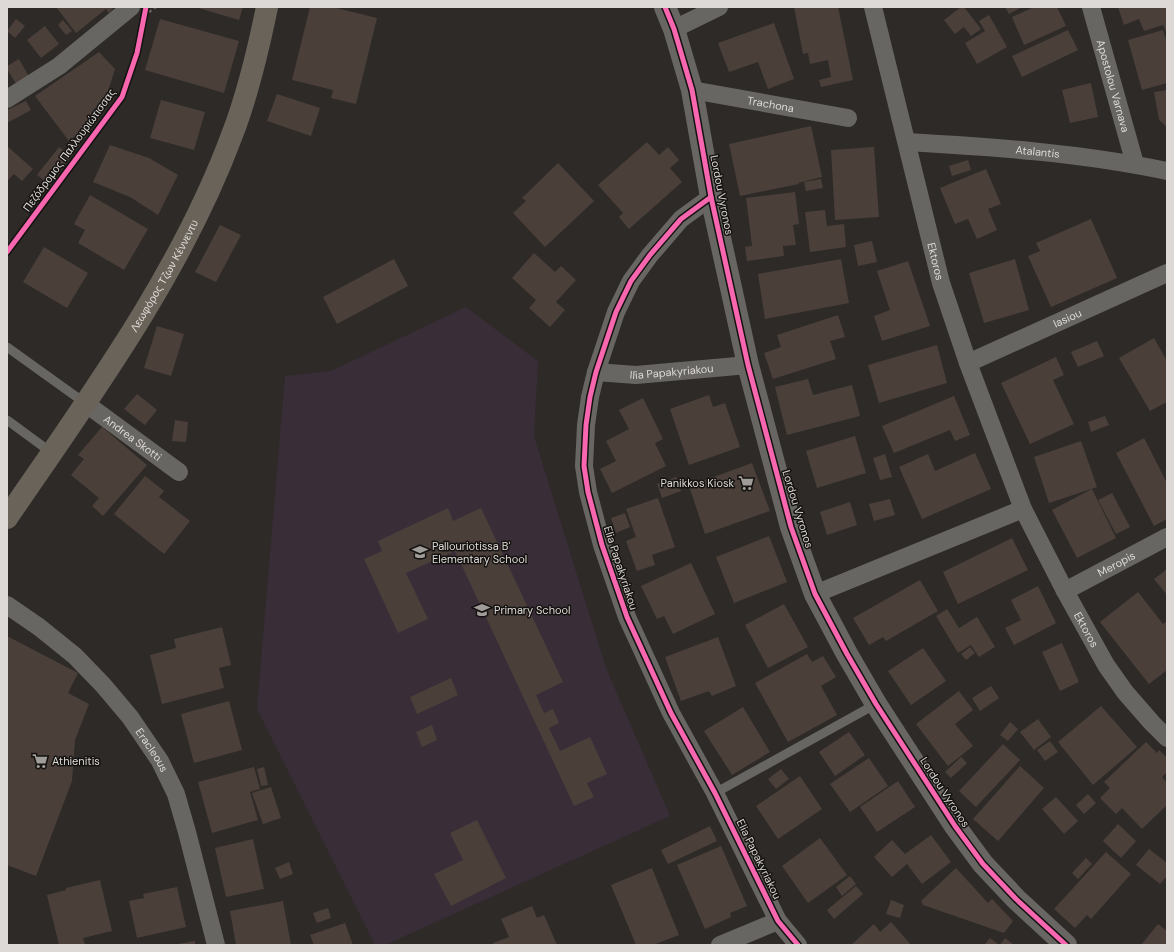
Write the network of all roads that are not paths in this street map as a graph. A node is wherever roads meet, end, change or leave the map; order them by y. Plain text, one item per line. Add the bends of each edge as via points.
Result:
1 (267, 7) edge
2 (665, 7) edge
3 (719, 7) edge
4 (873, 7) edge
5 (1091, 7) edge
6 (137, 12) edge
7 (674, 29) junction
8 (692, 90) junction
9 (7, 99) edge
10 (848, 118) dead end
11 (907, 142) junction
12 (1135, 164) junction
13 (1167, 171) edge
14 (711, 197) junction
15 (1167, 273) edge
16 (7, 347) edge
17 (968, 363) junction
18 (748, 365) junction
19 (596, 372) junction
20 (85, 403) junction
21 (7, 420) edge
22 (52, 453) junction
23 (179, 472) dead end
24 (1023, 509) junction
25 (7, 518) edge
26 (1167, 537) edge
27 (1065, 591) junction
28 (815, 594) junction
29 (7, 604) edge
30 (876, 704) junction
31 (1167, 738) edge
32 (715, 793) junction
33 (778, 921) junction
34 (1064, 944) edge
35 (216, 945) edge
36 (720, 945) edge
37 (798, 945) edge

1 - 20 main road, Λεωφόρος Τζων Κέννεντυ via 249,84 232,136 203,204 168,271
2 - 7 street, Lordou Vyronos
3 - 7 street
4 - 11 street, Ektoros
5 - 12 street, Apostolou Varnava
6 - 9 street
7 - 8 street, Lordou Vyronos
8 - 10 street, Trachona
8 - 14 street, Lordou Vyronos
11 - 12 street, Atalantis via 1012,149
11 - 17 street, Ektoros via 941,282
12 - 13 street, Atalantis
14 - 18 street, Lordou Vyronos
14 - 19 street, Elia Papakyriakou via 681,219 631,281 616,312
15 - 17 street, Iasiou
16 - 20 lane
17 - 24 street, Ektoros
18 - 19 street, Ilia Papakyriakou via 636,375
18 - 28 street, Lordou Vyronos via 790,527
19 - 32 street, Elia Papakyriakou via 586,425 584,466 602,545 631,627 671,714
20 - 22 main road, Λεωφόρος Τζων Κέννεντυ
20 - 23 street, Andrea Skotti
21 - 22 lane
22 - 25 main road, Λεωφόρος Τζων Κέννεντυ
24 - 27 street, Ektoros
24 - 28 street
26 - 27 street, Meropis
27 - 31 street, Ektoros via 1106,665
28 - 30 street, Lordou Vyronos
29 - 35 street, Eracleous via 75,656 130,717 160,761 176,794
30 - 32 lane
30 - 34 street, Lordou Vyronos via 955,826 983,864
32 - 33 street, Elia Papakyriakou
33 - 36 street
33 - 37 street, Elia Papakyriakou

